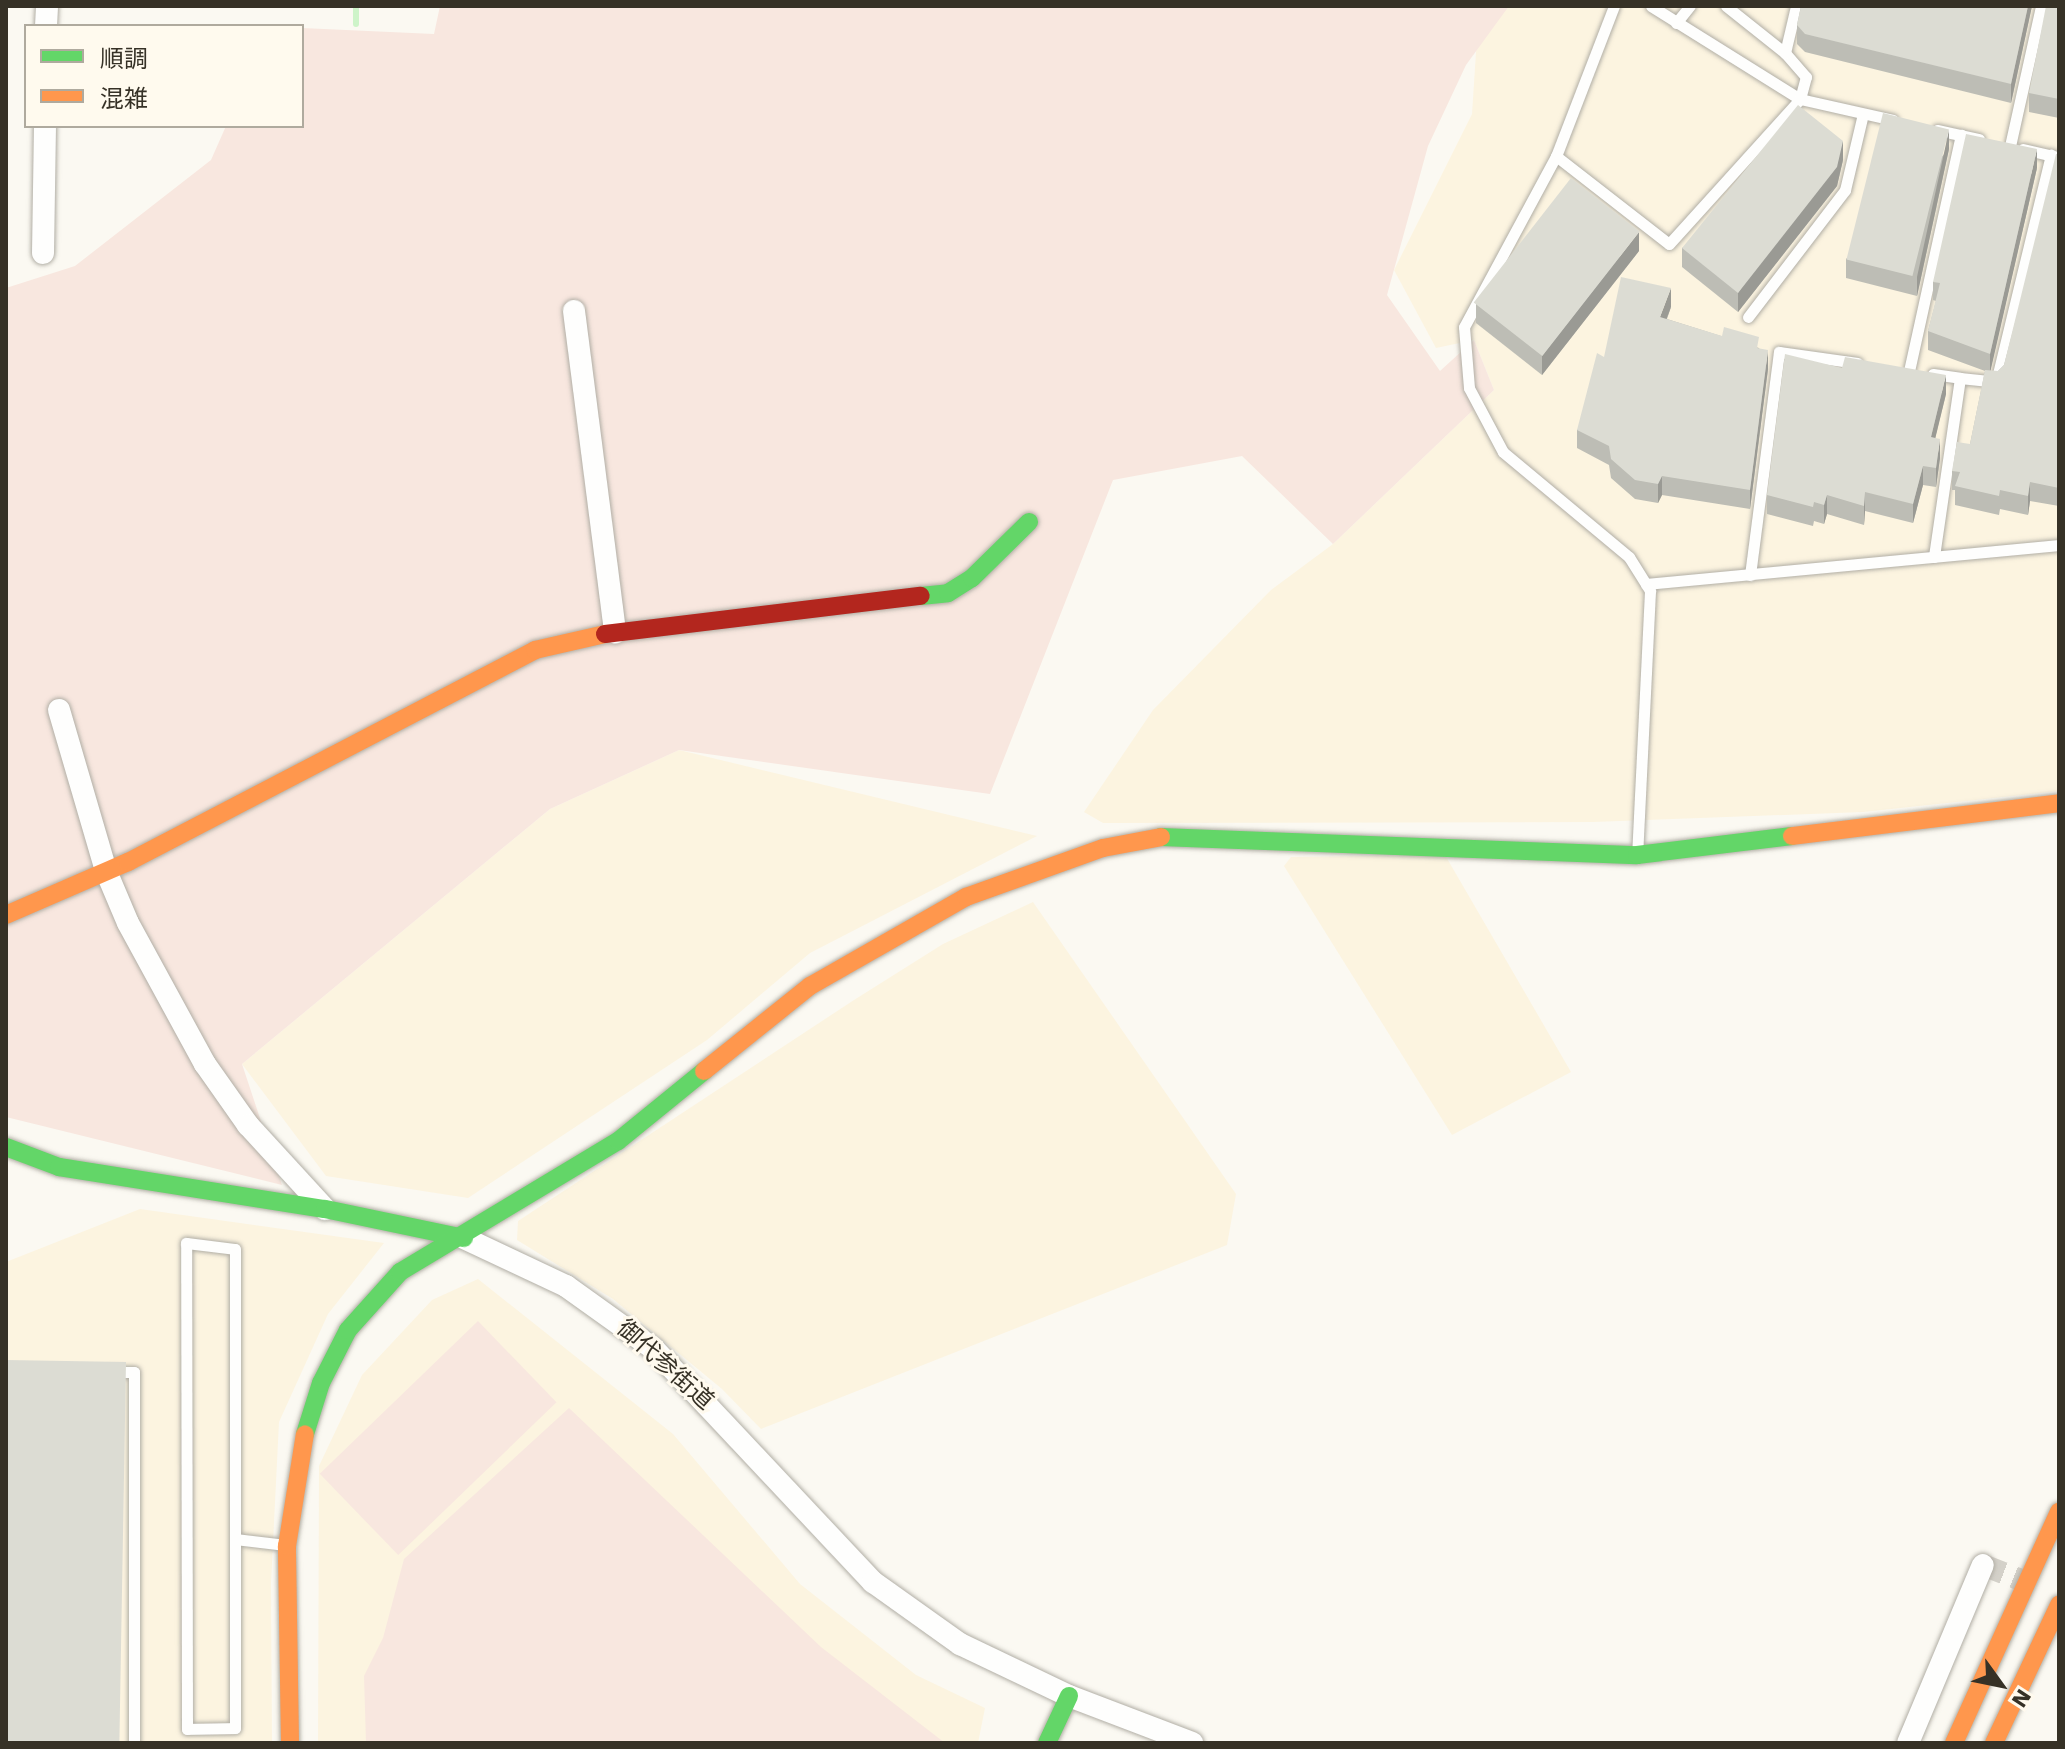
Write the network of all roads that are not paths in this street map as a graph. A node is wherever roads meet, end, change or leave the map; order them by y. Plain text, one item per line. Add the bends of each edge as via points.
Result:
1 (1614, 6) edge
2 (1651, 6) edge
3 (1690, 6) edge
4 (1726, 6) edge
5 (1796, 6) edge
6 (2041, 6) edge
7 (1676, 23) junction
8 (1785, 53) junction
9 (1800, 99) junction
10 (1863, 114) junction
11 (1902, 122) edge
12 (1917, 126) edge
13 (45, 128) edge
14 (1961, 135) junction
15 (2010, 146) junction
16 (1556, 156) junction
17 (2055, 156) edge
18 (43, 253) dead end
19 (574, 311) dead end
20 (1748, 317) dead end
21 (1865, 365) edge
22 (1894, 369) edge
23 (1909, 371) junction
24 (1960, 378) junction
25 (1029, 522) dead end
26 (2059, 545) edge
27 (1934, 557) junction
28 (1750, 575) junction
29 (1646, 584) junction
30 (615, 632) junction
31 (59, 710) dead end
32 (2059, 803) edge
33 (1637, 855) junction
34 (106, 871) junction
35 (6, 915) edge
36 (6, 1147) edge
37 (325, 1209) junction
38 (464, 1238) junction
39 (103, 1372) edge
40 (2059, 1512) edge
41 (235, 1539) junction
42 (287, 1546) junction
43 (1983, 1565) dead end
44 (2059, 1605) edge
45 (1069, 1696) junction
46 (134, 1743) edge
47 (290, 1743) edge
48 (1047, 1743) edge
49 (1192, 1743) edge
50 (1908, 1743) edge
51 (1954, 1743) edge
52 (1994, 1743) edge

1 - 16 lane
2 - 7 lane
3 - 7 lane
4 - 8 lane
5 - 8 lane
6 - 15 lane
7 - 9 lane
8 - 9 lane via 1806,77
9 - 10 lane
9 - 16 lane via 1669,244
10 - 11 lane
10 - 20 lane via 1845,190
12 - 14 lane
13 - 18 street
14 - 15 lane
14 - 23 lane
15 - 17 lane
16 - 29 lane via 1464,327 1469,388 1503,452 1629,557
17 - 24 lane via 1996,382
19 - 30 street
21 - 28 lane via 1779,352
22 - 23 lane
23 - 24 lane
24 - 27 lane
25 - 30 main road via 972,578 948,593
26 - 27 lane
27 - 28 lane
28 - 29 lane
29 - 33 lane via 1650,591
30 - 34 main road via 535,650
31 - 34 street
32 - 33 main road
33 - 38 main road via 1175,834 1103,848 966,897 810,986 618,1141
34 - 35 main road
34 - 37 street via 205,1064 248,1125
36 - 37 main road, 御代参街道 via 59,1167
37 - 38 main road, 御代参街道
38 - 42 main road via 400,1272 348,1330 321,1383 304,1436
38 - 45 street, 御代参街道 via 566,1286 654,1349 873,1582 960,1644
39 - 46 lane via 134,1372
40 - 51 main road
41 - 41 lane via 235,1249 186,1243 187,1729 235,1728
41 - 42 lane
42 - 47 main road
43 - 50 street
44 - 52 main road
45 - 48 main road
45 - 49 street, 御代参街道

